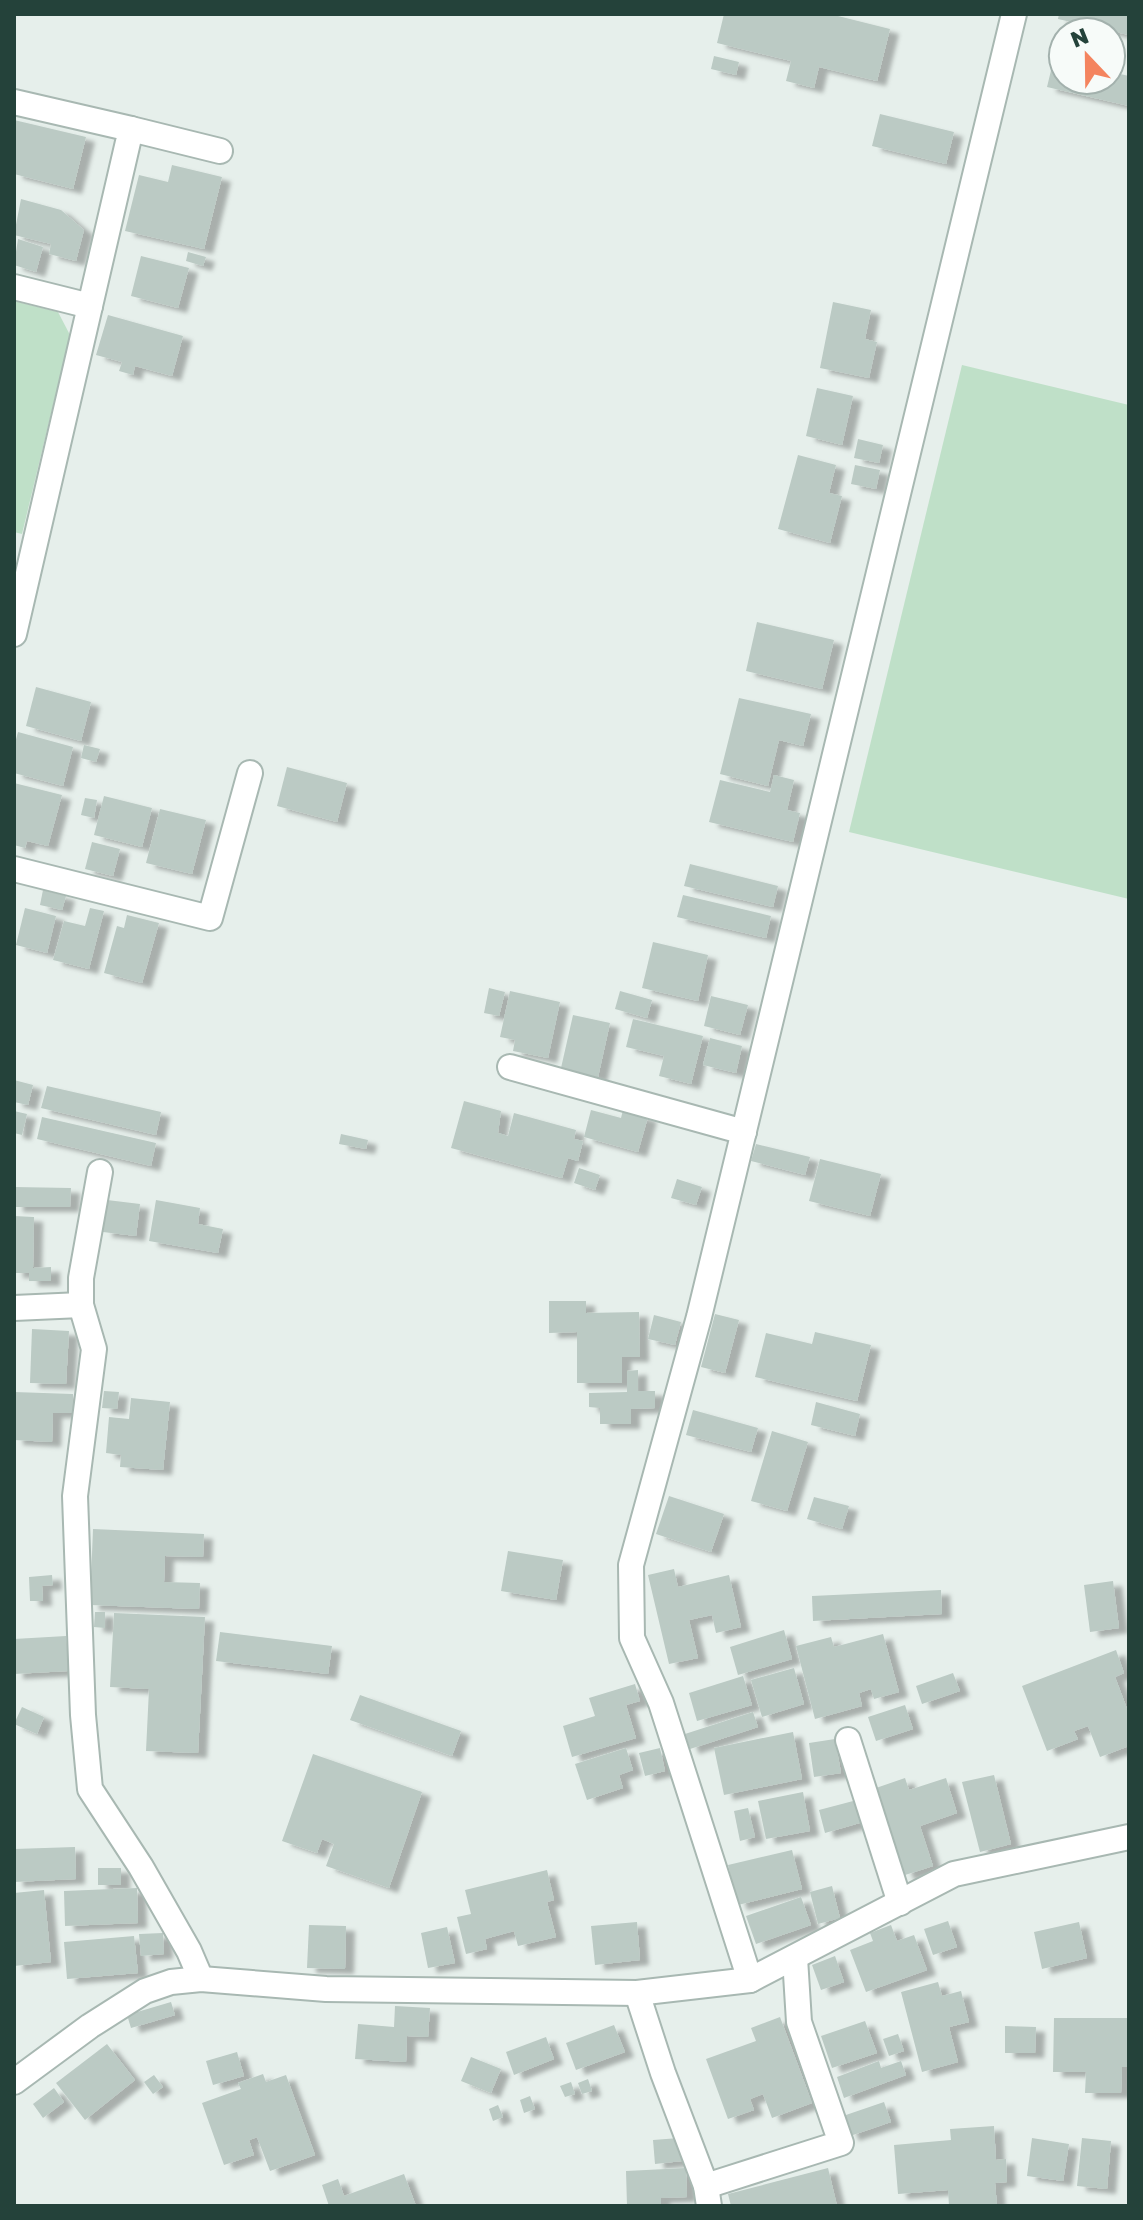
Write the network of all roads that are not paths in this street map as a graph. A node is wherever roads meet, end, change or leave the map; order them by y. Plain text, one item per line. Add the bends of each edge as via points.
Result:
1 (1014, 14) edge
2 (14, 102) edge
3 (131, 129) junction
4 (220, 151) dead end
5 (14, 287) edge
6 (90, 306) junction
7 (14, 634) edge
8 (250, 773) dead end
9 (14, 869) edge
10 (510, 1067) dead end
11 (744, 1132) junction
12 (100, 1172) dead end
13 (81, 1305) junction
14 (14, 1308) edge
15 (848, 1740) dead end
16 (1129, 1837) edge
17 (900, 1903) junction
18 (795, 1958) junction
19 (201, 1979) junction
20 (750, 1980) junction
21 (637, 1993) junction
22 (14, 2082) edge
23 (708, 2196) edge

1 - 11 street
2 - 3 street
3 - 4 street
3 - 6 street
5 - 6 street
6 - 7 street
8 - 9 street via 210,918
10 - 11 street
11 - 20 street via 631,1565 631,1624
12 - 13 street
13 - 14 street
13 - 19 street via 94,1349 75,1496 90,1789 141,1867
15 - 17 street
16 - 17 street via 954,1874
17 - 18 street
18 - 20 street
18 - 23 street via 799,2022 841,2143
19 - 21 street via 326,1989
19 - 22 street via 145,1991
20 - 21 street
21 - 23 street

